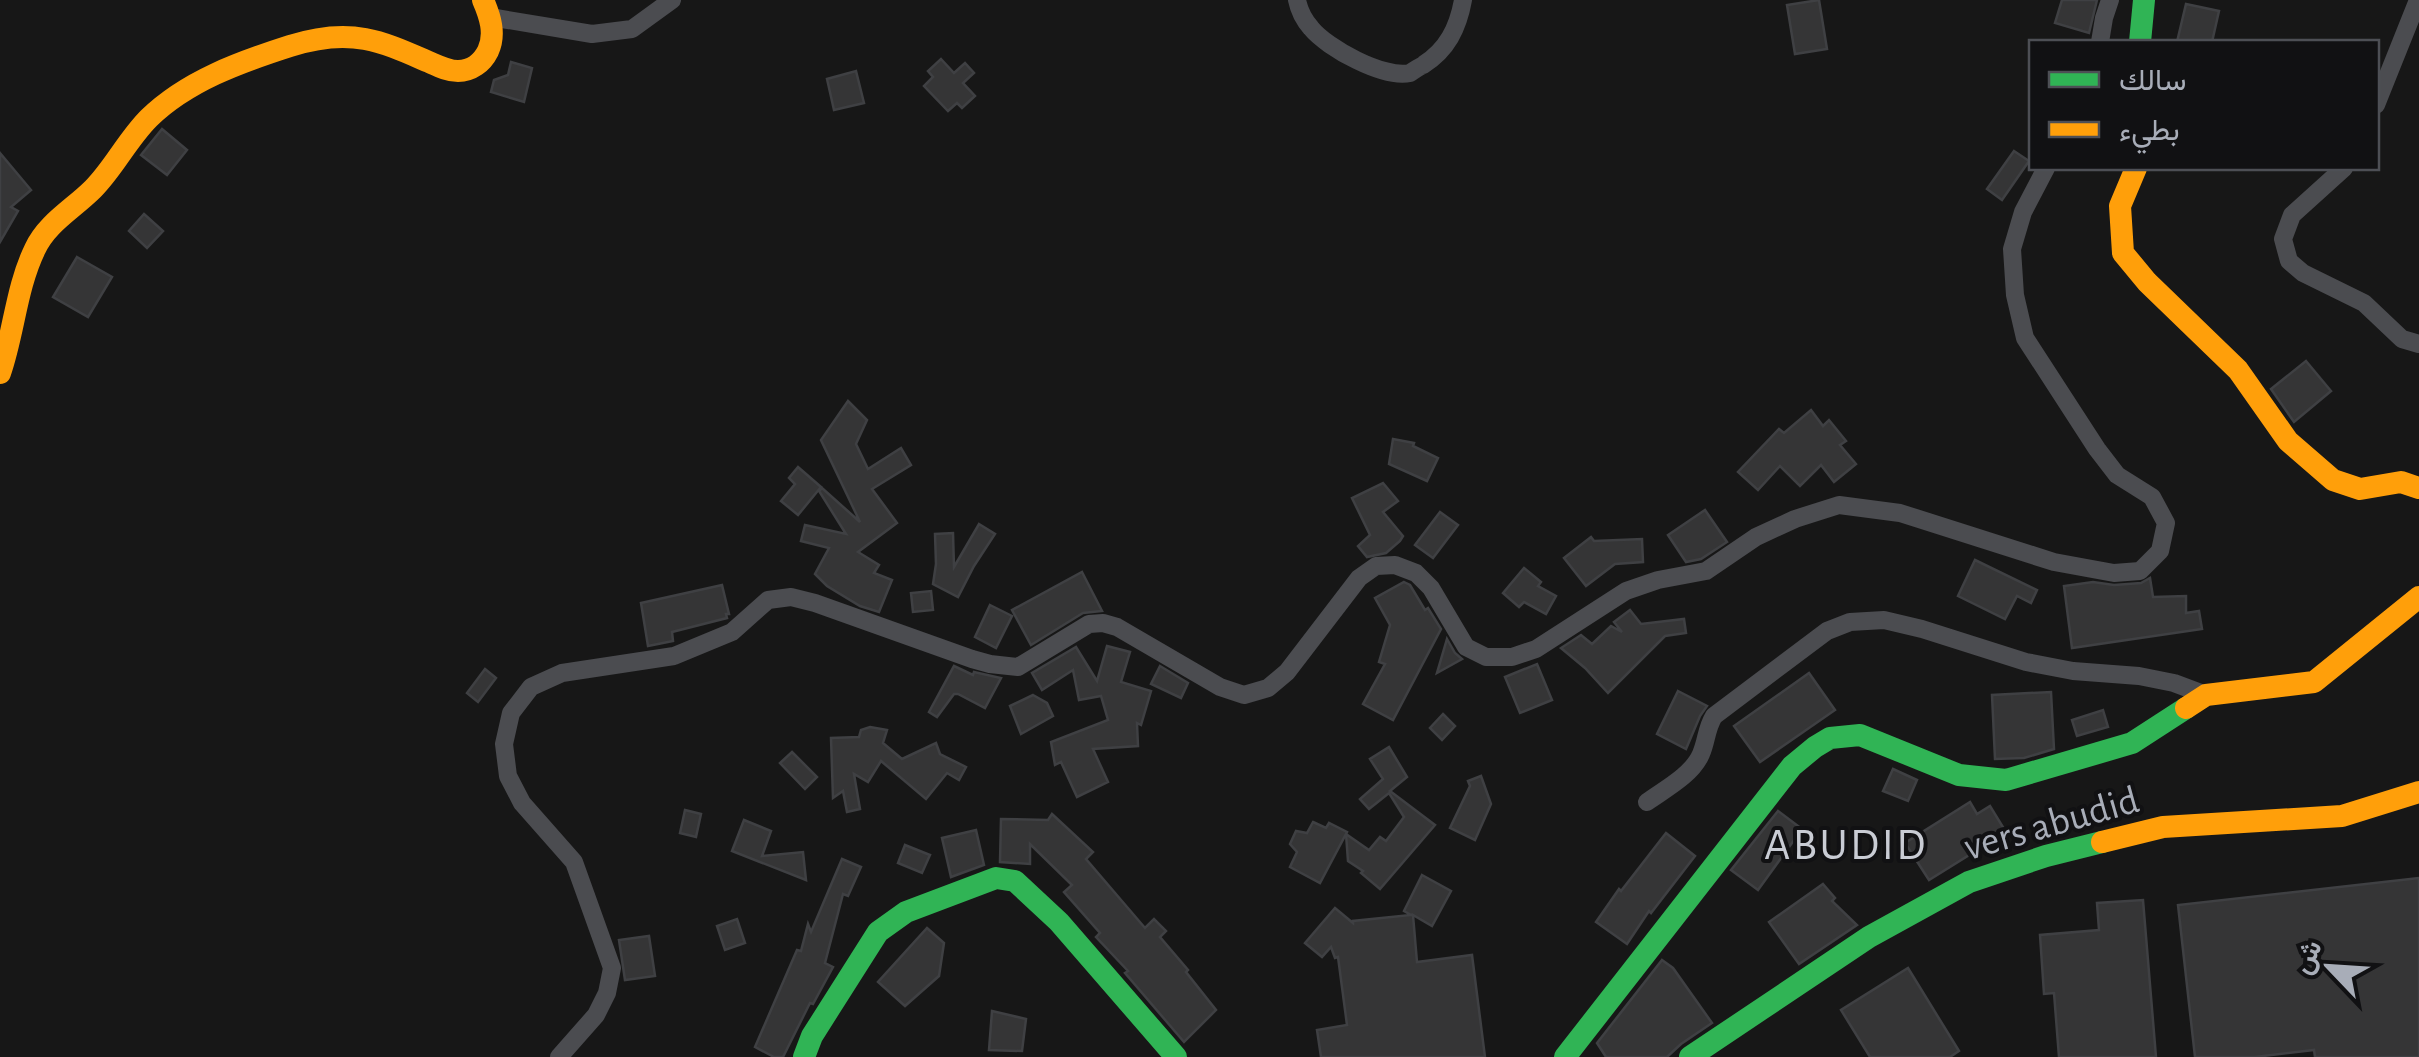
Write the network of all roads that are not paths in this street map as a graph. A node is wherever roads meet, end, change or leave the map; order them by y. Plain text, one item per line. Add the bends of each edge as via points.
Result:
1 (672, 0) edge
2 (1297, 0) edge
3 (1463, 0) edge
4 (2110, 0) edge
5 (2144, 0) edge
6 (2418, 0) edge
7 (487, 9) edge
8 (2100, 40) edge
9 (2140, 40) edge
10 (2379, 97) edge
11 (2045, 170) edge
12 (2135, 170) edge
13 (2342, 170) edge
14 (2419, 344) edge
15 (0, 373) edge
16 (2419, 488) edge
17 (2419, 597) edge
18 (2206, 695) junction
19 (2418, 791) edge
20 (1647, 802) dead end
21 (558, 1057) edge
22 (804, 1057) edge
23 (1176, 1057) edge
24 (1565, 1057) edge
25 (1690, 1057) edge

1 - 7 street via 632,29 592,34
2 - 3 street via 1312,30 1345,54 1376,70 1410,73 1440,54
4 - 8 street
5 - 9 street
6 - 10 street
7 - 15 street via 492,39 485,59 460,72 388,45 328,36 233,67 170,100 36,247
11 - 21 street via 2012,249 2025,338 2097,450 2117,475 2152,497 2166,523 2160,552 2140,572 2054,562 1900,514 1839,505 1756,537 1706,571 1626,590 1512,658 1486,657 1466,647 1416,573 1376,566 1359,578 1287,672 1268,688 1244,694 1103,623 1090,624 1018,667 972,659 816,603 768,600 732,632 674,656 546,680 510,713 504,744 508,776 522,803 574,862 612,968 596,1014
12 - 16 street via 2120,206 2124,253 2146,282 2238,370 2288,440 2333,480 2360,489 2401,482
13 - 14 street via 2292,215 2284,239 2289,260 2364,303 2402,339
17 - 18 street via 2314,682
18 - 20 street via 2174,682 2026,662 1884,620 1850,622 1827,631 1714,716 1690,770
18 - 24 street via 2132,743 2006,780 1959,775 1860,735 1825,739 1792,766
19 - 25 street, vers abudid via 2342,816 2164,827 1969,882 1869,938
22 - 23 street via 878,932 906,912 996,878 1016,881 1059,922

